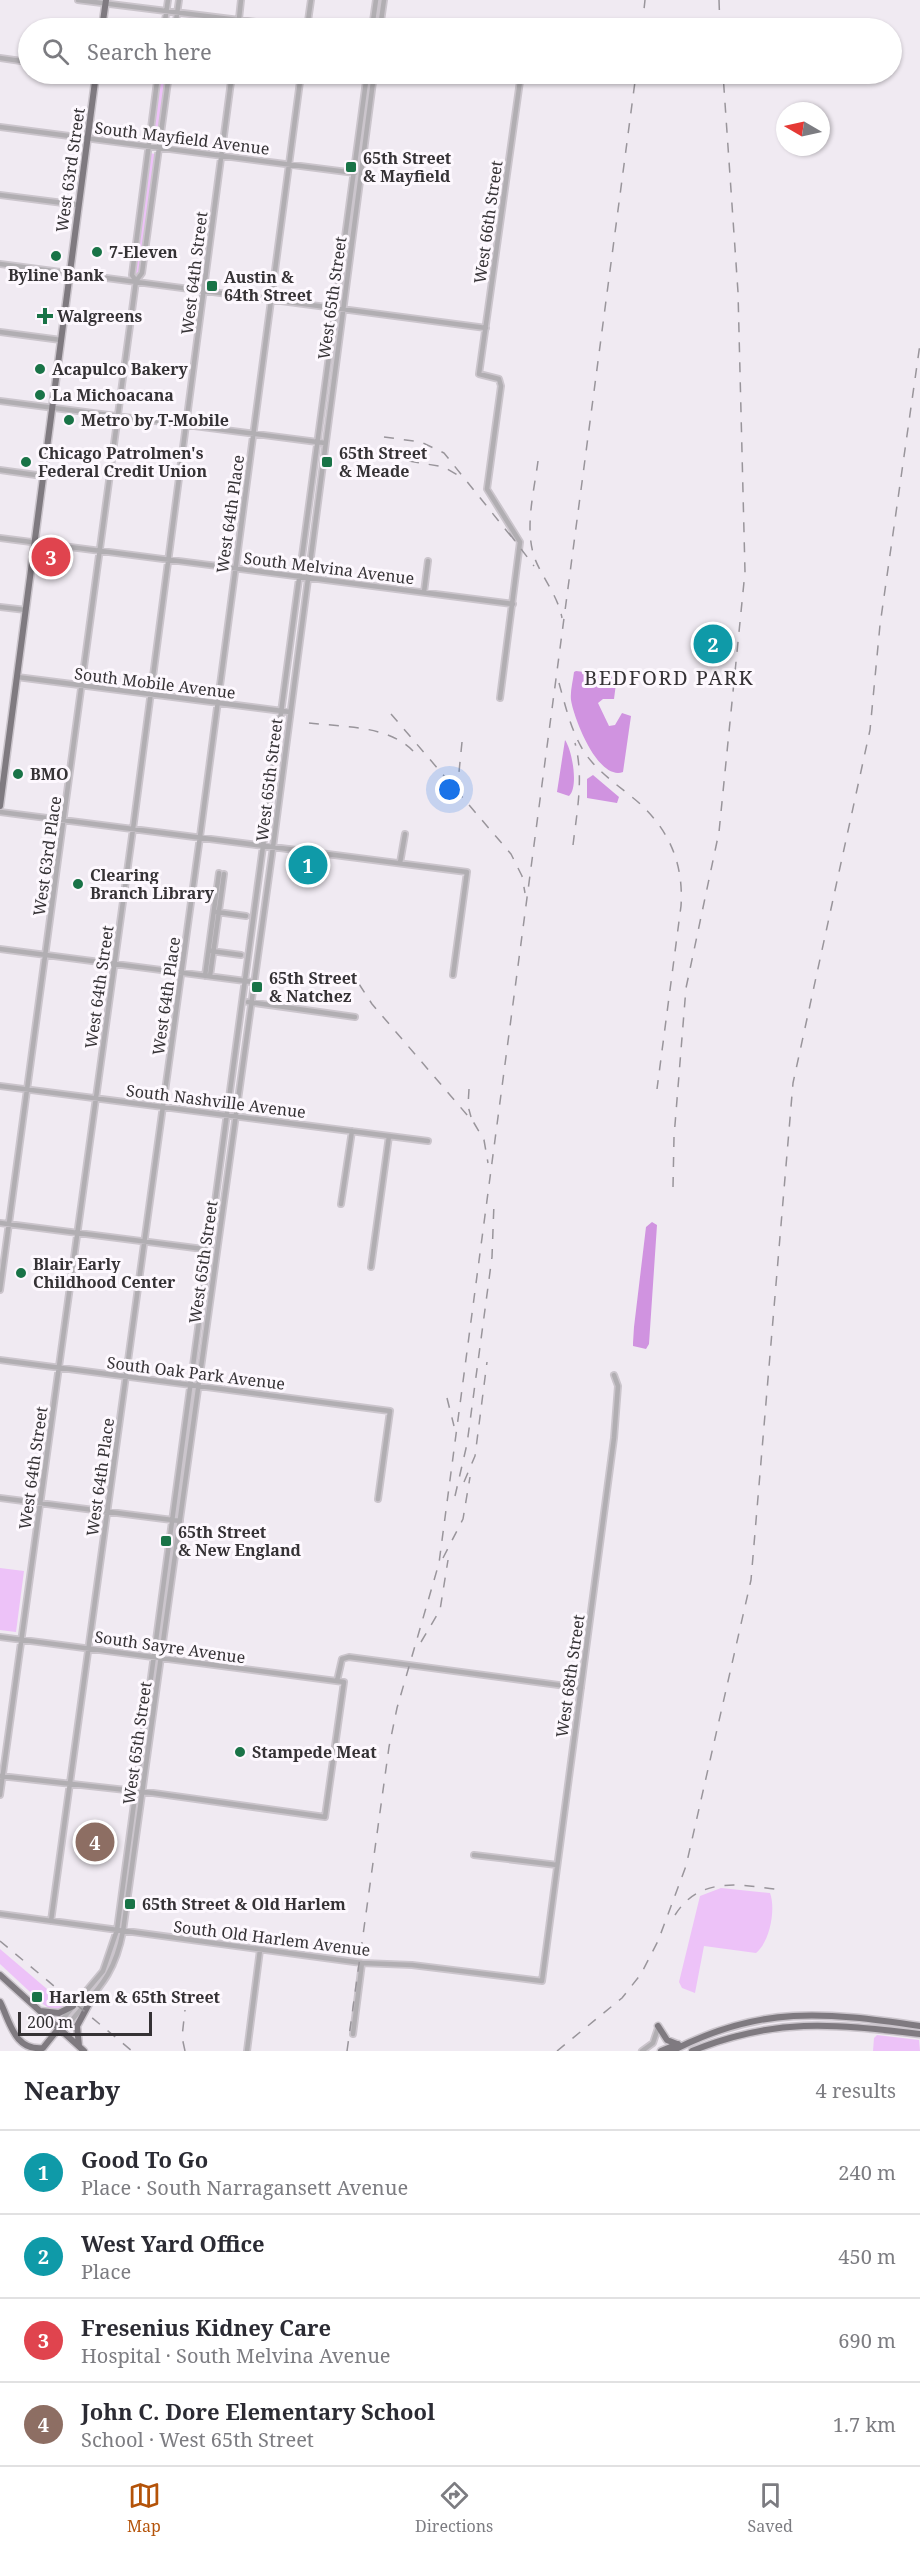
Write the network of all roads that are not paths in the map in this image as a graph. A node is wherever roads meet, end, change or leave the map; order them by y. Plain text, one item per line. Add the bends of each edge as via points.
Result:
1 (78, 0) edge
2 (168, 0) edge
3 (179, 0) edge
4 (242, 0) edge
5 (310, 0) edge
6 (376, 0) edge
7 (384, 0) edge
8 (106, 2) edge
9 (166, 11) junction
10 (177, 12) junction
11 (104, 18) edge
12 (165, 18) edge
13 (176, 18) edge
14 (224, 18) edge
15 (239, 18) edge
16 (307, 18) edge
17 (373, 18) edge
18 (382, 18) edge
19 (0, 58) edge
20 (18, 61) edge
21 (95, 84) edge
22 (157, 84) edge
23 (168, 84) edge
24 (231, 84) edge
25 (300, 84) edge
26 (366, 84) edge
27 (373, 84) edge
28 (520, 84) edge
29 (0, 127) edge
30 (87, 138) junction
31 (149, 146) junction
32 (159, 147) junction
33 (221, 155) junction
34 (289, 164) junction
35 (354, 172) junction
36 (361, 173) junction
37 (0, 195) edge
38 (79, 205) junction
39 (0, 264) edge
40 (70, 273) junction
41 (136, 281) junction
42 (204, 290) junction
43 (271, 299) junction
44 (336, 307) junction
45 (343, 308) junction
46 (486, 328) junction
47 (0, 332) edge
48 (61, 340) junction
49 (0, 400) edge
50 (323, 405) junction
51 (330, 406) junction
52 (52, 407) junction
53 (118, 416) junction
54 (186, 425) junction
55 (253, 434) junction
56 (318, 442) junction
57 (325, 443) junction
58 (0, 470) edge
59 (43, 476) junction
60 (0, 538) edge
61 (34, 542) junction
62 (100, 551) junction
63 (168, 560) junction
64 (428, 561) dead end
65 (235, 568) junction
66 (300, 577) junction
67 (307, 578) junction
68 (424, 592) junction
69 (513, 604) junction
70 (0, 607) edge
71 (26, 610) junction
72 (17, 677) junction
73 (82, 685) junction
74 (151, 694) junction
75 (500, 698) dead end
76 (218, 703) junction
77 (281, 711) junction
78 (290, 712) junction
79 (0, 743) edge
80 (8, 744) junction
81 (0, 806) edge
82 (0, 812) edge
83 (64, 820) junction
84 (133, 829) junction
85 (405, 834) dead end
86 (200, 838) junction
87 (263, 846) junction
88 (273, 847) junction
89 (400, 863) junction
90 (222, 874) dead end
91 (216, 912) junction
92 (246, 916) dead end
93 (0, 950) edge
94 (211, 951) junction
95 (46, 955) junction
96 (241, 955) dead end
97 (114, 964) junction
98 (181, 973) junction
99 (453, 975) dead end
100 (208, 976) junction
101 (245, 980) junction
102 (254, 982) junction
103 (242, 1002) junction
104 (251, 1003) junction
105 (355, 1017) dead end
106 (0, 1086) edge
107 (28, 1089) junction
108 (96, 1098) junction
109 (163, 1107) junction
110 (227, 1115) junction
111 (235, 1116) junction
112 (351, 1131) junction
113 (389, 1136) junction
114 (428, 1141) dead end
115 (341, 1204) dead end
116 (0, 1223) edge
117 (9, 1224) junction
118 (77, 1233) junction
119 (144, 1241) junction
120 (209, 1249) junction
121 (217, 1250) junction
122 (370, 1267) dead end
123 (0, 1290) edge
124 (0, 1360) edge
125 (59, 1368) junction
126 (614, 1375) dead end
127 (126, 1376) junction
128 (190, 1384) junction
129 (199, 1386) junction
130 (0, 1498) edge
131 (378, 1499) dead end
132 (40, 1503) junction
133 (107, 1512) junction
134 (172, 1521) junction
135 (180, 1521) junction
136 (0, 1637) edge
137 (21, 1640) junction
138 (89, 1649) junction
139 (154, 1657) junction
140 (161, 1658) junction
141 (336, 1681) junction
142 (580, 1688) junction
143 (1, 1776) edge
144 (70, 1784) junction
145 (135, 1792) junction
146 (142, 1792) junction
147 (0, 1795) edge
148 (474, 1855) dead end
149 (557, 1866) junction
150 (0, 1914) edge
151 (51, 1921) junction
152 (117, 1930) junction
153 (123, 1931) junction
154 (260, 1950) junction
155 (362, 1963) junction
156 (0, 1975) edge
157 (542, 1981) joint
158 (91, 2000) junction
159 (0, 2001) edge
160 (74, 2006) junction
161 (40, 2010) junction
162 (658, 2026) joint
163 (920, 2026) edge
164 (59, 2028) junction
165 (353, 2034) dead end
166 (920, 2034) edge
167 (691, 2041) junction
168 (678, 2044) junction
169 (82, 2049) edge
170 (699, 2049) edge
171 (247, 2051) edge
172 (642, 2051) edge
173 (661, 2051) edge
174 (672, 2051) edge
175 (692, 2051) edge

1 - 8 street
2 - 9 street
3 - 10 street
4 - 15 street
5 - 16 street
6 - 17 street
7 - 18 street
8 - 9 street
8 - 11 main road
9 - 10 street
9 - 12 street
10 - 13 street
10 - 14 street
19 - 20 street
21 - 30 main road, West 63rd Street
22 - 31 street, West 63rd Place
23 - 32 street, West 63rd Place
24 - 33 street, West 64th Street
25 - 34 street, West 64th Place
26 - 35 street, West 65th Street
27 - 36 street, West 65th Street
28 - 46 street, West 66th Street
29 - 30 street, South Mayfield Avenue
30 - 31 street, South Mayfield Avenue
30 - 38 main road, West 63rd Street
31 - 32 street, South Mayfield Avenue
31 - 41 street, West 63rd Place via 132,275
32 - 33 street, South Mayfield Avenue
32 - 41 street, West 63rd Place via 142,276
33 - 34 street, South Mayfield Avenue
33 - 42 street, West 64th Street
34 - 35 street, South Mayfield Avenue
34 - 43 street, West 64th Place
35 - 36 street, South Mayfield Avenue
35 - 44 street, West 65th Street
36 - 45 street, West 65th Street
37 - 38 street
38 - 40 main road, West 63rd Street
39 - 40 street
40 - 41 street
40 - 48 main road, West 63rd Street
41 - 42 street
41 - 53 street, West 63rd Place
42 - 43 street
42 - 54 street, West 64th Street
43 - 44 street
43 - 55 street, West 64th Place
44 - 45 street
44 - 50 street, West 65th Street
45 - 46 street
45 - 51 street, West 65th Street
46 - 69 street, West 66th Street via 479,374 499,379 501,386 488,489 520,542
47 - 48 street
48 - 52 main road, West 63rd Street
49 - 52 street
50 - 51 street
50 - 56 street, West 65th Street
51 - 57 street, West 65th Street
52 - 53 street
52 - 59 main road, West 63rd Street
53 - 54 street
53 - 62 street, West 63rd Place
54 - 55 street
54 - 63 street, West 64th Street
55 - 56 street
55 - 65 street, West 64th Place
56 - 57 street
56 - 66 street, West 65th Street
57 - 67 street, West 65th Street
58 - 59 street
59 - 61 main road, West 63rd Street
60 - 61 street, South Melvina Avenue
61 - 62 street, South Melvina Avenue
61 - 71 main road, West 63rd Street
62 - 63 street, South Melvina Avenue
62 - 73 street, West 63rd Place
63 - 65 street, South Melvina Avenue
63 - 74 street, West 64th Street
64 - 68 street
65 - 66 street, South Melvina Avenue
65 - 76 street, West 64th Place
66 - 67 street, South Melvina Avenue
66 - 77 street, West 65th Street
67 - 68 street, South Melvina Avenue
67 - 78 street, West 65th Street
68 - 69 street, South Melvina Avenue
69 - 75 street
70 - 71 street
71 - 72 main road, West 63rd Street
72 - 73 street, South Mobile Avenue
72 - 80 main road, West 63rd Street
73 - 74 street, South Mobile Avenue
73 - 83 street, West 63rd Place
74 - 76 street, South Mobile Avenue
74 - 84 street, West 64th Street
76 - 77 street, South Mobile Avenue
76 - 86 street, West 64th Place
77 - 78 street, South Mobile Avenue
77 - 87 street, West 65th Street
78 - 88 street, West 65th Street
79 - 80 street
80 - 81 main road, West 63rd Street
82 - 83 street
83 - 84 street
83 - 95 street, West 63rd Place
84 - 86 street
84 - 97 street, West 64th Street
85 - 89 street
86 - 87 street
86 - 98 street, West 64th Place
87 - 88 street
87 - 101 street, West 65th Street
88 - 89 street
88 - 102 street, West 65th Street
89 - 99 street via 467,872
90 - 91 street
91 - 92 street
91 - 94 street
93 - 95 street
94 - 96 street
94 - 100 street
95 - 97 street
95 - 107 street, West 63rd Place
97 - 98 street
97 - 108 street, West 64th Street
98 - 100 street
98 - 109 street, West 64th Place
100 - 101 street
101 - 102 street
101 - 103 street, West 65th Street
102 - 104 street, West 65th Street
103 - 104 street
103 - 110 street, West 65th Street
104 - 105 street
104 - 111 street, West 65th Street
106 - 107 street, South Nashville Avenue
107 - 108 street, South Nashville Avenue
107 - 117 street, West 63rd Place
108 - 109 street, South Nashville Avenue
108 - 118 street, West 64th Street
109 - 110 street, South Nashville Avenue
109 - 119 street, West 64th Place
110 - 111 street, South Nashville Avenue
110 - 120 street, West 65th Street
111 - 112 street, South Nashville Avenue
111 - 121 street, West 65th Street
112 - 113 street, South Nashville Avenue
112 - 115 street
113 - 114 street, South Nashville Avenue
113 - 122 street
116 - 117 street
117 - 118 street
117 - 123 street, West 63rd Place
118 - 119 street
118 - 125 street, West 64th Street
119 - 120 street
119 - 127 street, West 64th Place
120 - 121 street
120 - 128 street, West 65th Street
121 - 129 street, West 65th Street
124 - 125 street, South Oak Park Avenue
125 - 127 street, South Oak Park Avenue
125 - 132 street, West 64th Street
126 - 142 street, West 68th Street via 618,1386 614,1438
127 - 128 street, South Oak Park Avenue
127 - 133 street, West 64th Place
128 - 129 street, South Oak Park Avenue
128 - 134 street, West 65th Street
129 - 131 street, South Oak Park Avenue via 390,1411
129 - 135 street, West 65th Street
130 - 132 street
132 - 133 street
132 - 137 street, West 64th Street
133 - 134 street
133 - 138 street, West 64th Place
134 - 135 street
134 - 139 street, West 65th Street
135 - 140 street, West 65th Street
136 - 137 street, South Sayre Avenue
137 - 138 street, South Sayre Avenue
137 - 143 street, West 64th Street
138 - 139 street, South Sayre Avenue
138 - 144 street, West 64th Place
139 - 140 street, South Sayre Avenue
139 - 145 street, West 65th Street
140 - 141 street, South Sayre Avenue
140 - 146 street, West 65th Street
141 - 142 street via 339,1664 345,1657
141 - 146 street, South Sayre Avenue via 344,1682 325,1817
142 - 149 street, West 68th Street
143 - 144 street
143 - 147 street, West 64th Street
144 - 145 street
144 - 151 street, West 64th Place
145 - 146 street
145 - 152 street, West 65th Street
146 - 153 street, West 65th Street
148 - 149 street
149 - 157 street, West 68th Street
150 - 151 street, South Old Harlem Avenue
151 - 152 street, South Old Harlem Avenue
152 - 153 street, South Old Harlem Avenue
152 - 160 street, West 65th Street via 103,1971
153 - 154 street, South Old Harlem Avenue
153 - 158 street, West 65th Street via 109,1975
154 - 155 street, South Old Harlem Avenue
154 - 171 street
155 - 157 street, South Old Harlem Avenue
155 - 165 street
156 - 161 main road
158 - 164 street, West 65th Street via 67,2026
158 - 169 main road via 77,2026
159 - 164 main road via 19,2044 27,2049 43,2048
160 - 161 main road via 59,2013
160 - 164 street, West 65th Street
161 - 164 main road
162 - 168 main road via 667,2040
162 - 172 street via 653,2043
163 - 167 main road via 830,2014 794,2015 749,2021
164 - 169 main road
166 - 170 main road via 801,2024 754,2031
167 - 168 main road
167 - 174 main road
168 - 173 main road
170 - 175 main road

